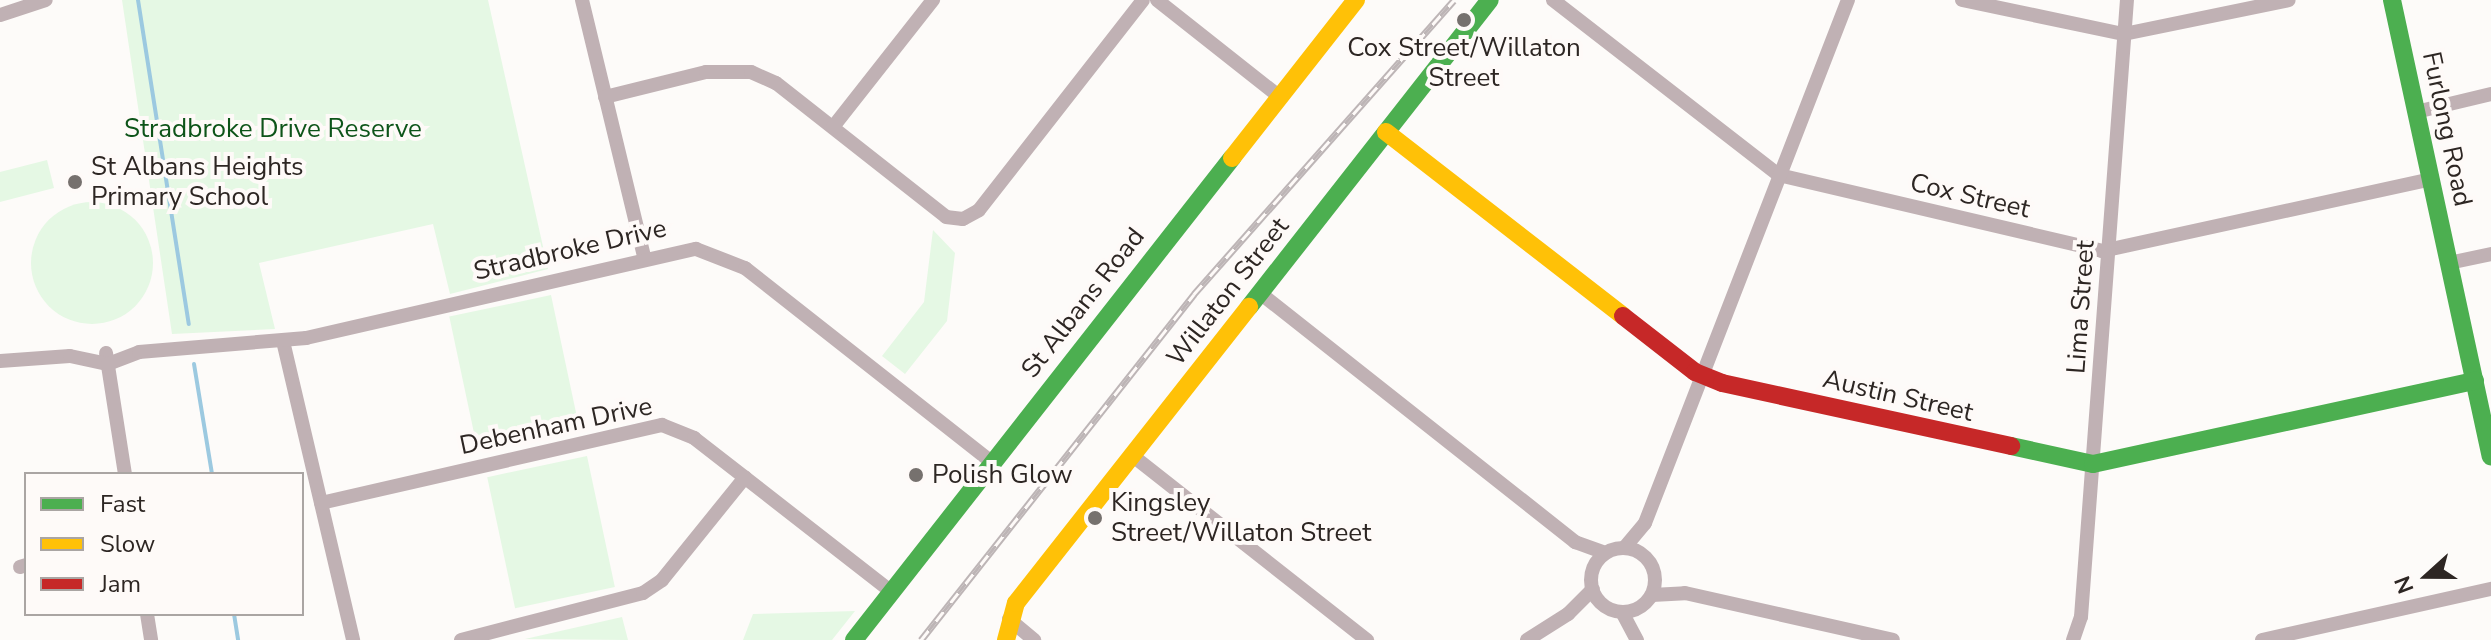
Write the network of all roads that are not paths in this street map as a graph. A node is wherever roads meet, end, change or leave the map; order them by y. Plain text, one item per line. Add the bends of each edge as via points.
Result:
1 (46, 0) edge
2 (582, 0) edge
3 (933, 0) edge
4 (1143, 0) edge
5 (1157, 0) edge
6 (1356, 0) edge
7 (1490, 0) edge
8 (1553, 0) edge
9 (1848, 0) edge
10 (1962, 0) edge
11 (2127, 0) edge
12 (2289, 0) edge
13 (2392, 0) edge
14 (0, 15) edge
15 (2124, 34) junction
16 (2491, 94) edge
17 (605, 97) junction
18 (1280, 97) junction
19 (2416, 112) junction
20 (833, 127) junction
21 (1386, 132) junction
22 (1779, 175) junction
23 (2431, 179) junction
24 (2109, 250) junction
25 (2491, 254) edge
26 (644, 257) junction
27 (2449, 263) junction
28 (1260, 293) junction
29 (283, 341) junction
30 (107, 359) junction
31 (0, 361) edge
32 (1702, 377) junction
33 (2475, 381) junction
34 (1133, 456) junction
35 (2491, 456) edge
36 (993, 463) junction
37 (2093, 464) junction
38 (125, 472) edge
39 (745, 477) junction
40 (321, 503) junction
41 (1645, 523) junction
42 (1575, 542) junction
43 (1625, 547) junction
44 (1605, 553) junction
45 (1645, 556) junction
46 (1594, 567) junction
47 (1655, 575) junction
48 (1593, 589) junction
49 (2491, 589) edge
50 (892, 592) junction
51 (1685, 593) junction
52 (1652, 595) junction
53 (1601, 603) junction
54 (1639, 608) junction
55 (1622, 612) junction
56 (1568, 614) junction
57 (147, 616) edge
58 (2081, 617) junction
59 (1009, 619) junction
60 (1856, 636) edge
61 (2288, 637) edge
62 (1636, 638) edge
63 (151, 640) edge
64 (353, 640) edge
65 (461, 640) edge
66 (854, 640) edge
67 (1006, 640) edge
68 (1034, 640) edge
69 (1367, 640) edge
70 (1527, 640) edge
71 (1893, 640) edge
72 (2073, 640) edge
73 (2086, 640) edge
74 (2262, 640) edge

1 - 14 street
2 - 17 street
3 - 20 street
4 - 20 street via 979,210 963,219 946,217
5 - 18 street
6 - 18 street, St Albans Road
7 - 21 street, Willaton Street
8 - 22 street, Cox Street
9 - 22 street
10 - 15 street
11 - 15 street, Lima Street
12 - 15 street
13 - 19 street, Furlong Road
15 - 24 street, Lima Street
16 - 19 street
17 - 20 street via 729,69 776,83
17 - 26 street
18 - 36 street, St Albans Road
19 - 23 street, Furlong Road
21 - 28 street, Willaton Street
21 - 32 street, Austin Street
22 - 24 street, Cox Street
22 - 32 street
23 - 24 street, Cox Street
23 - 27 street, Furlong Road
24 - 37 street, Lima Street
25 - 27 street
26 - 29 street, Stradbroke Drive
26 - 36 street, Stradbroke Drive via 685,248 727,257
27 - 33 street, Furlong Road
28 - 34 street, Willaton Street
28 - 42 street
29 - 30 street, Stradbroke Drive
29 - 40 street
30 - 31 street, Stradbroke Drive
30 - 38 street
32 - 37 street, Austin Street
32 - 41 street
33 - 35 street, Furlong Road
33 - 37 street, Austin Street
34 - 59 street, Willaton Street
34 - 69 street
36 - 50 street, St Albans Road
37 - 58 street, Lima Street
39 - 40 street, Debenham Drive via 686,432 650,425
39 - 50 street, Debenham Drive
39 - 65 street via 670,572 643,593
40 - 64 street
41 - 43 street
41 - 45 street
42 - 44 street
42 - 46 street
43 - 44 street
43 - 45 street
44 - 46 street
45 - 47 street
46 - 48 street
47 - 51 street
47 - 52 street
48 - 53 street
48 - 56 street
49 - 61 street
50 - 66 street, St Albans Road
51 - 52 street
51 - 60 street
52 - 54 street
53 - 55 street
53 - 56 street
54 - 55 street
54 - 62 street
55 - 62 street
56 - 70 street
57 - 63 street
58 - 72 street, Lima Street
58 - 73 street, Lima Street
59 - 67 street
59 - 68 street
60 - 71 street
61 - 74 street

